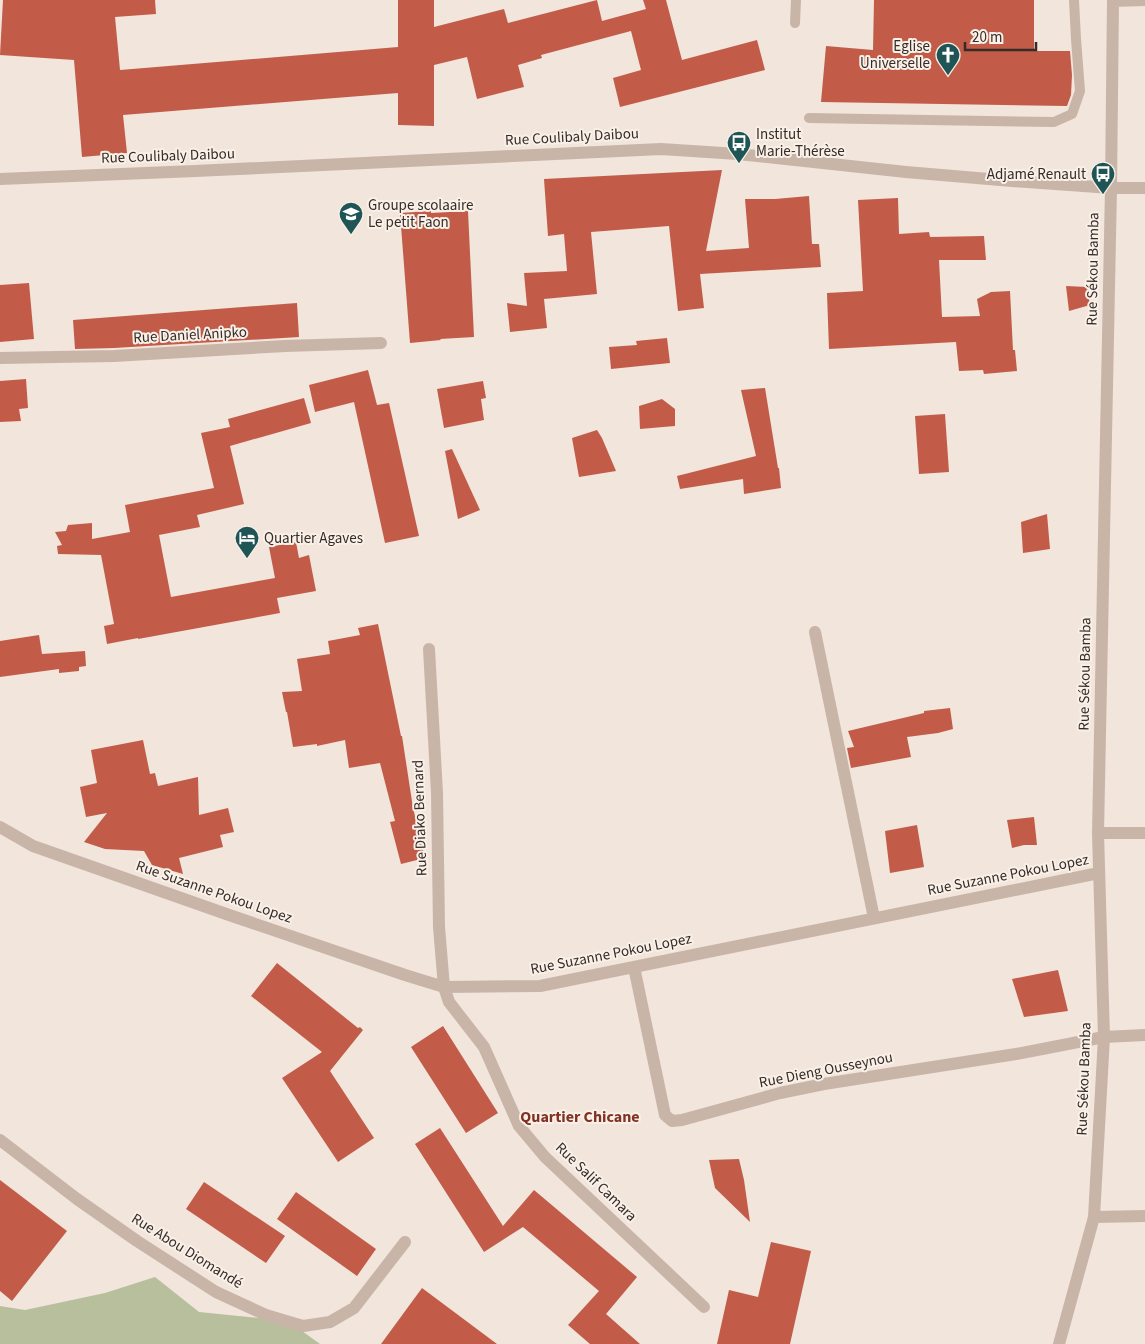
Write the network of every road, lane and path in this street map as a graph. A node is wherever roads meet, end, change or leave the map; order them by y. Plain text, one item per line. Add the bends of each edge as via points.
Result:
1 (796, 0) edge
2 (1074, 0) edge
3 (1113, 0) edge
4 (1145, 0) edge
5 (795, 23) dead end
6 (809, 118) dead end
7 (0, 179) edge
8 (1111, 188) junction
9 (1145, 188) edge
10 (382, 343) dead end
11 (0, 358) edge
12 (815, 632) dead end
13 (429, 649) dead end
14 (0, 827) edge
15 (1098, 833) junction
16 (1145, 833) edge
17 (1099, 873) junction
18 (874, 918) junction
19 (634, 967) junction
20 (444, 987) junction
21 (1145, 1035) edge
22 (1104, 1038) junction
23 (0, 1140) edge
24 (1145, 1216) edge
25 (1094, 1217) junction
26 (405, 1242) dead end
27 (704, 1307) dead end
28 (1058, 1344) edge

1 - 5 lane
2 - 6 lane via 1080,91 1072,114 1054,122
3 - 4 street
3 - 8 street, Rue Sékou Bamba
7 - 8 street, Rue Coulibaly Daibou via 661,149
8 - 9 street, Rue Coulibaly Daibou
8 - 15 street, Rue Sékou Bamba
10 - 11 street, Rue Daniel Anipko
12 - 18 street
13 - 20 street, Rue Diako Bernard
14 - 20 street, Rue Suzanne Pokou Lopez via 33,846
15 - 16 street
15 - 17 street, Rue Sékou Bamba
17 - 18 street, Rue Suzanne Pokou Lopez
17 - 22 street, Rue Sékou Bamba
18 - 19 street, Rue Suzanne Pokou Lopez
19 - 20 street, Rue Suzanne Pokou Lopez via 540,986
19 - 22 street, Rue Dieng Ousseynou via 665,1115 672,1121 824,1084
20 - 27 street, Rue Salif Camara via 450,1002 484,1048 519,1126 545,1157
21 - 22 street, Rue Dieng Ousseynou
22 - 25 street, Rue Sékou Bamba
23 - 26 street, Rue Abou Diomandé via 136,1241 216,1292 266,1316 303,1326 330,1322 354,1308
24 - 25 street
25 - 28 street, Rue Sékou Bamba

